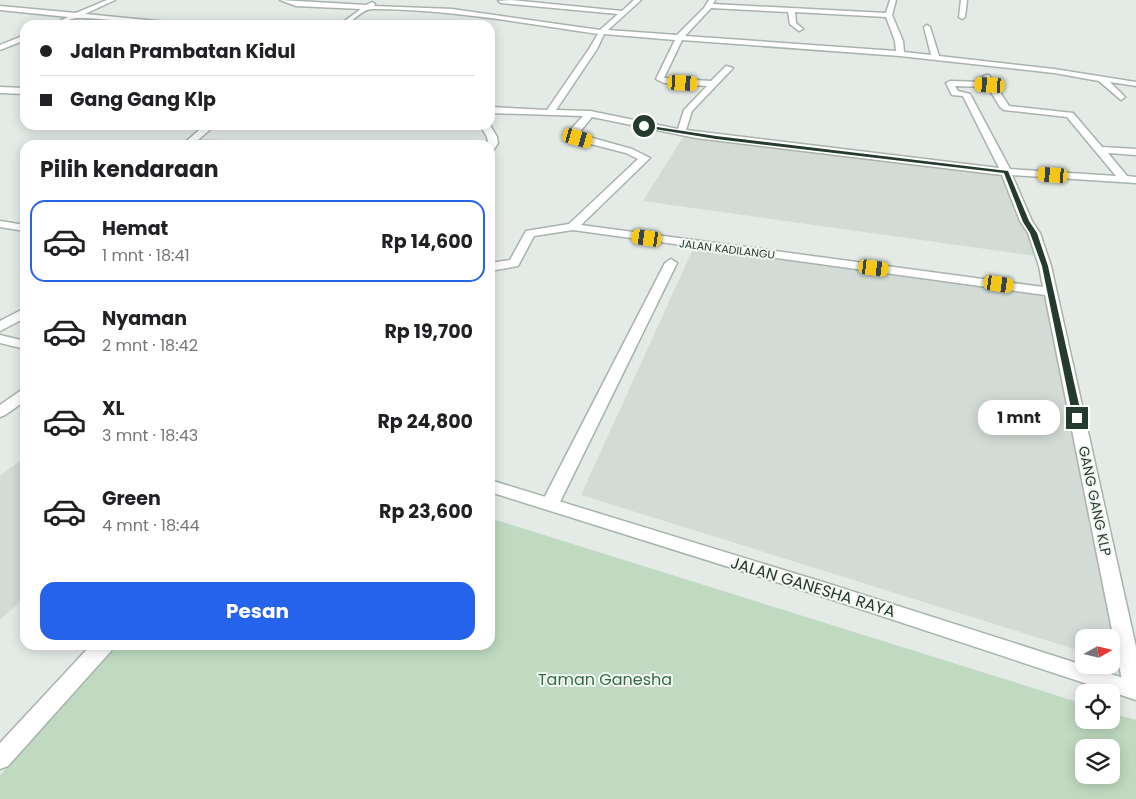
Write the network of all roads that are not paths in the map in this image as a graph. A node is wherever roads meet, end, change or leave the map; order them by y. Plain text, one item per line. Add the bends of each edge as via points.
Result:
1 (112, 0) edge
2 (283, 0) edge
3 (378, 0) edge
4 (501, 0) edge
5 (638, 0) edge
6 (893, 0) edge
7 (964, 0) edge
8 (711, 3) edge
9 (370, 6) junction
10 (0, 8) edge
11 (790, 10) junction
12 (625, 13) junction
13 (488, 15) junction
14 (889, 15) junction
15 (78, 16) junction
16 (500, 17) junction
17 (962, 18) dead end
18 (67, 20) edge
19 (122, 20) edge
20 (349, 20) edge
21 (495, 20) edge
22 (926, 27) dead end
23 (799, 29) dead end
24 (602, 32) junction
25 (0, 37) edge
26 (20, 38) edge
27 (679, 38) junction
28 (20, 39) edge
29 (0, 48) edge
30 (900, 54) junction
31 (936, 58) junction
32 (978, 63) junction
33 (729, 68) dead end
34 (1101, 78) junction
35 (712, 84) junction
36 (1136, 84) edge
37 (990, 85) junction
38 (0, 90) edge
39 (20, 90) edge
40 (1122, 97) dead end
41 (495, 110) edge
42 (550, 112) junction
43 (590, 114) junction
44 (204, 130) edge
45 (681, 132) junction
46 (193, 140) edge
47 (1102, 150) junction
48 (1136, 152) edge
49 (1006, 172) junction
50 (1125, 180) junction
51 (1136, 180) edge
52 (0, 224) edge
53 (575, 226) junction
54 (20, 227) edge
55 (670, 263) dead end
56 (495, 266) edge
57 (1051, 292) junction
58 (20, 315) edge
59 (0, 327) edge
60 (0, 338) edge
61 (20, 344) edge
62 (20, 398) edge
63 (0, 412) edge
64 (495, 488) edge
65 (550, 504) junction
66 (99, 650) edge
67 (1136, 690) edge
68 (0, 759) edge

1 - 15 street
2 - 9 street via 296,4
3 - 9 street
4 - 12 street
4 - 13 street
5 - 12 street
6 - 14 street
7 - 17 street
8 - 11 street
8 - 27 street
9 - 13 street
9 - 20 street
10 - 15 street
11 - 14 street
11 - 23 street via 793,24
12 - 24 street
13 - 16 street
14 - 30 street via 899,41
15 - 18 street
15 - 19 street
16 - 21 street
16 - 24 street
22 - 31 street
24 - 27 street
24 - 42 street
25 - 26 street
27 - 30 street via 711,44
27 - 35 street via 660,79
28 - 29 street
30 - 31 street
31 - 32 street
32 - 34 street
32 - 37 street
33 - 35 street
34 - 36 street
34 - 40 street
35 - 45 street via 688,110
37 - 47 street via 1007,108 1070,115
37 - 49 street, GANG GANG KLP via 950,83 955,93 966,94
38 - 39 street
41 - 42 street
42 - 43 street
43 - 45 street
43 - 53 street via 573,135 645,158
44 - 46 street
45 - 49 street
47 - 48 street
47 - 50 street
49 - 50 street
49 - 57 street, GANG GANG KLP via 1027,224 1034,233
50 - 51 street
52 - 54 street
53 - 56 street, JALAN KADILANGU via 530,233 514,264
53 - 57 street, JALAN KADILANGU
55 - 65 street
57 - 67 street, GANG GANG KLP
58 - 59 street
60 - 61 street
62 - 63 street
64 - 65 street, JALAN GANESHA RAYA
65 - 67 street, JALAN GANESHA RAYA
66 - 68 street

